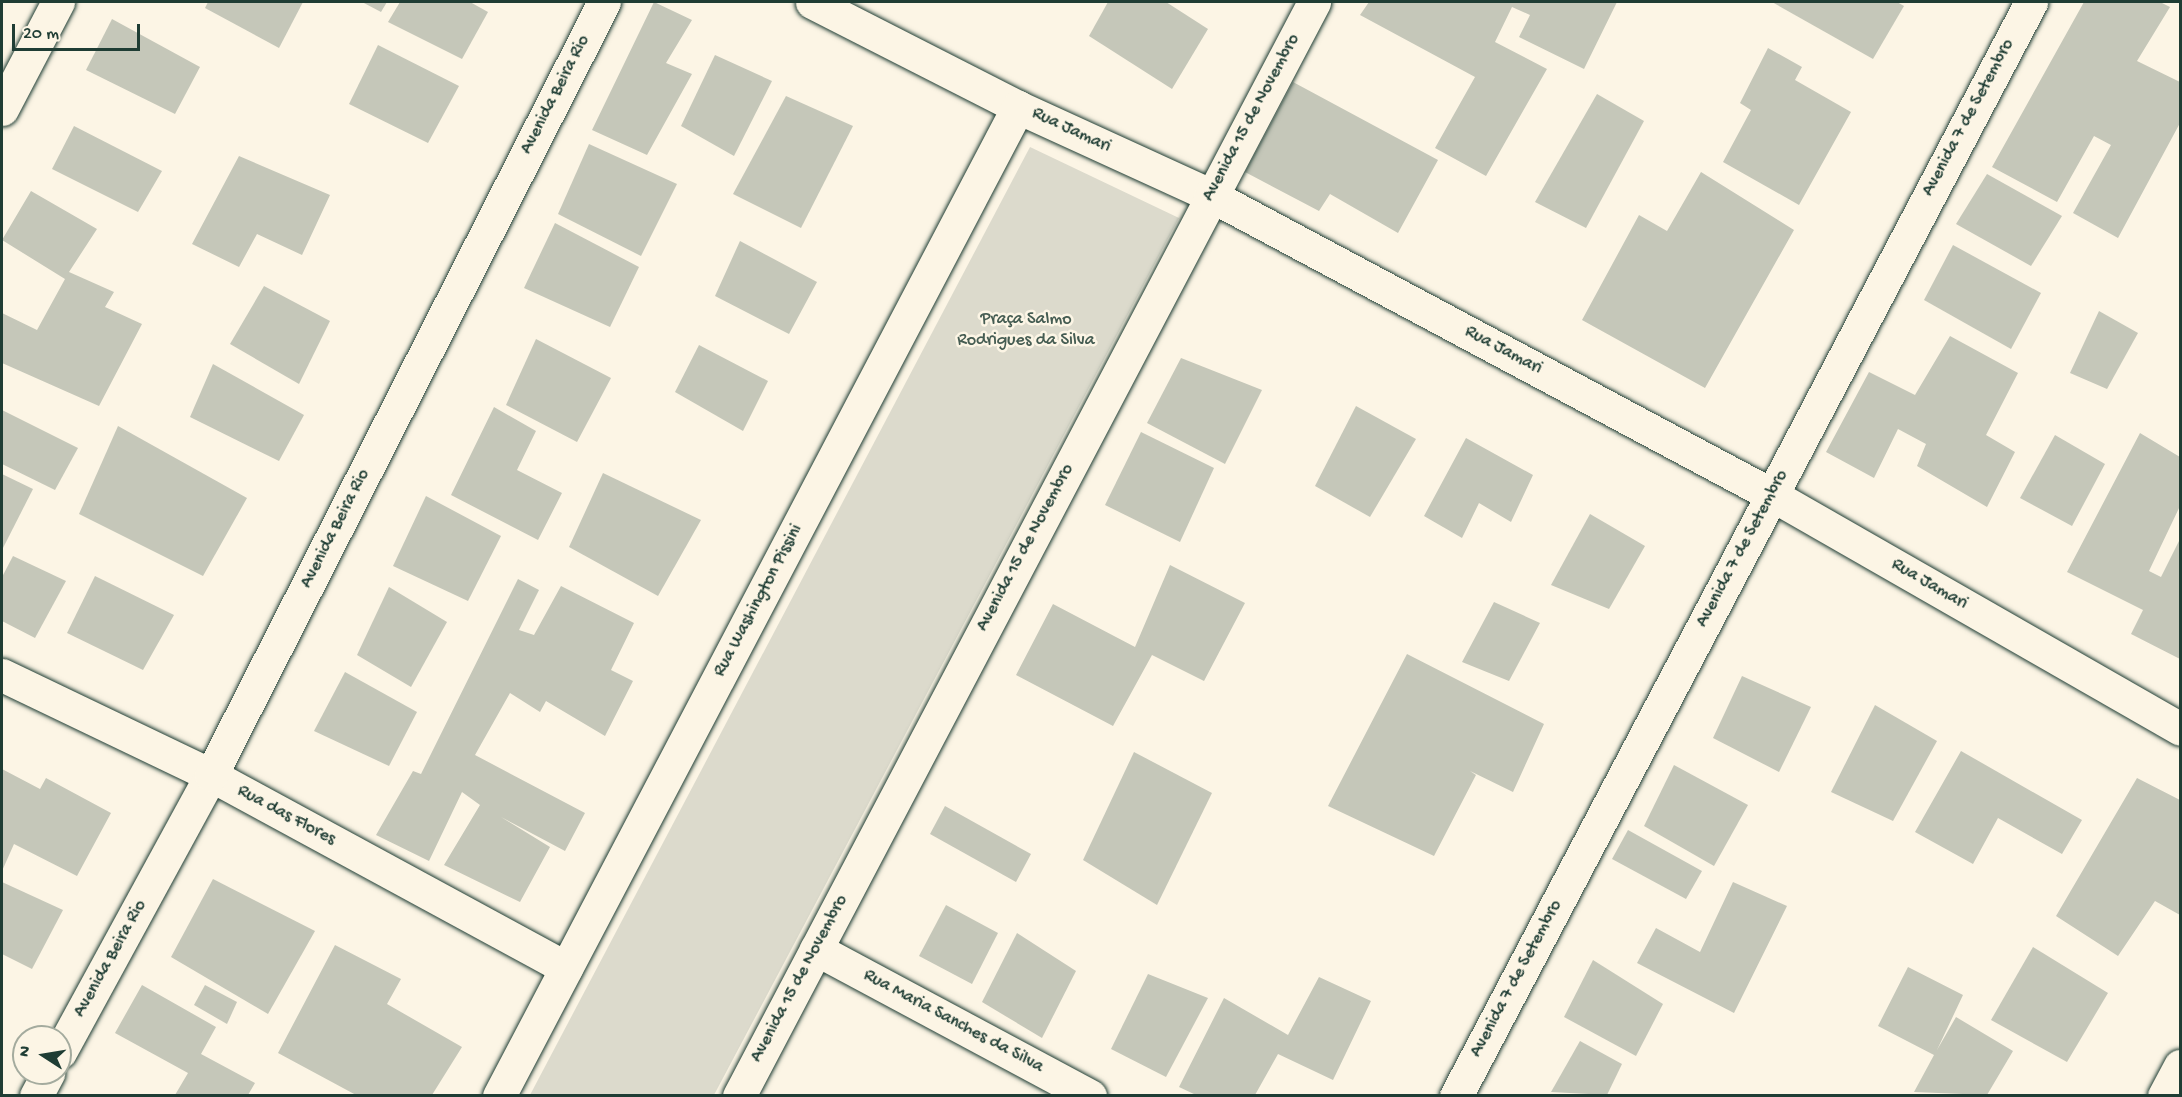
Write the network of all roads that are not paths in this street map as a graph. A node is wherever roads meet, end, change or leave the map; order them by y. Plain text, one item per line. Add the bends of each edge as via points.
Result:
1 (58, 2) edge
2 (604, 2) edge
3 (812, 2) edge
4 (1314, 2) edge
5 (2031, 2) edge
6 (1018, 107) junction
7 (2, 109) edge
8 (1210, 195) junction
9 (1772, 495) junction
10 (2, 675) edge
11 (2181, 729) edge
12 (211, 775) junction
13 (816, 949) junction
14 (566, 968) junction
15 (72, 1030) edge
16 (2181, 1066) edge
17 (499, 1095) edge
18 (739, 1095) edge
19 (1090, 1095) edge
20 (1456, 1095) edge
21 (2164, 1095) edge

1 - 7 street
2 - 12 street, Avenida Beira Rio
3 - 6 street, Rua Jamari
4 - 8 street, Avenida 15 de Novembro
5 - 9 street, Avenida 7 de Setembro
6 - 8 street, Rua Jamari
6 - 14 street, Rua Washington Pissini
8 - 9 street, Rua Jamari
8 - 13 street, Avenida 15 de Novembro
9 - 11 street, Rua Jamari
9 - 20 street, Avenida 7 de Setembro
10 - 12 street, Rua das Flores
12 - 14 street, Rua das Flores
12 - 15 street, Avenida Beira Rio
13 - 18 street, Avenida 15 de Novembro
13 - 19 street, Rua Maria Sanches da Silva
14 - 17 street, Rua Washington Pissini
16 - 21 street

